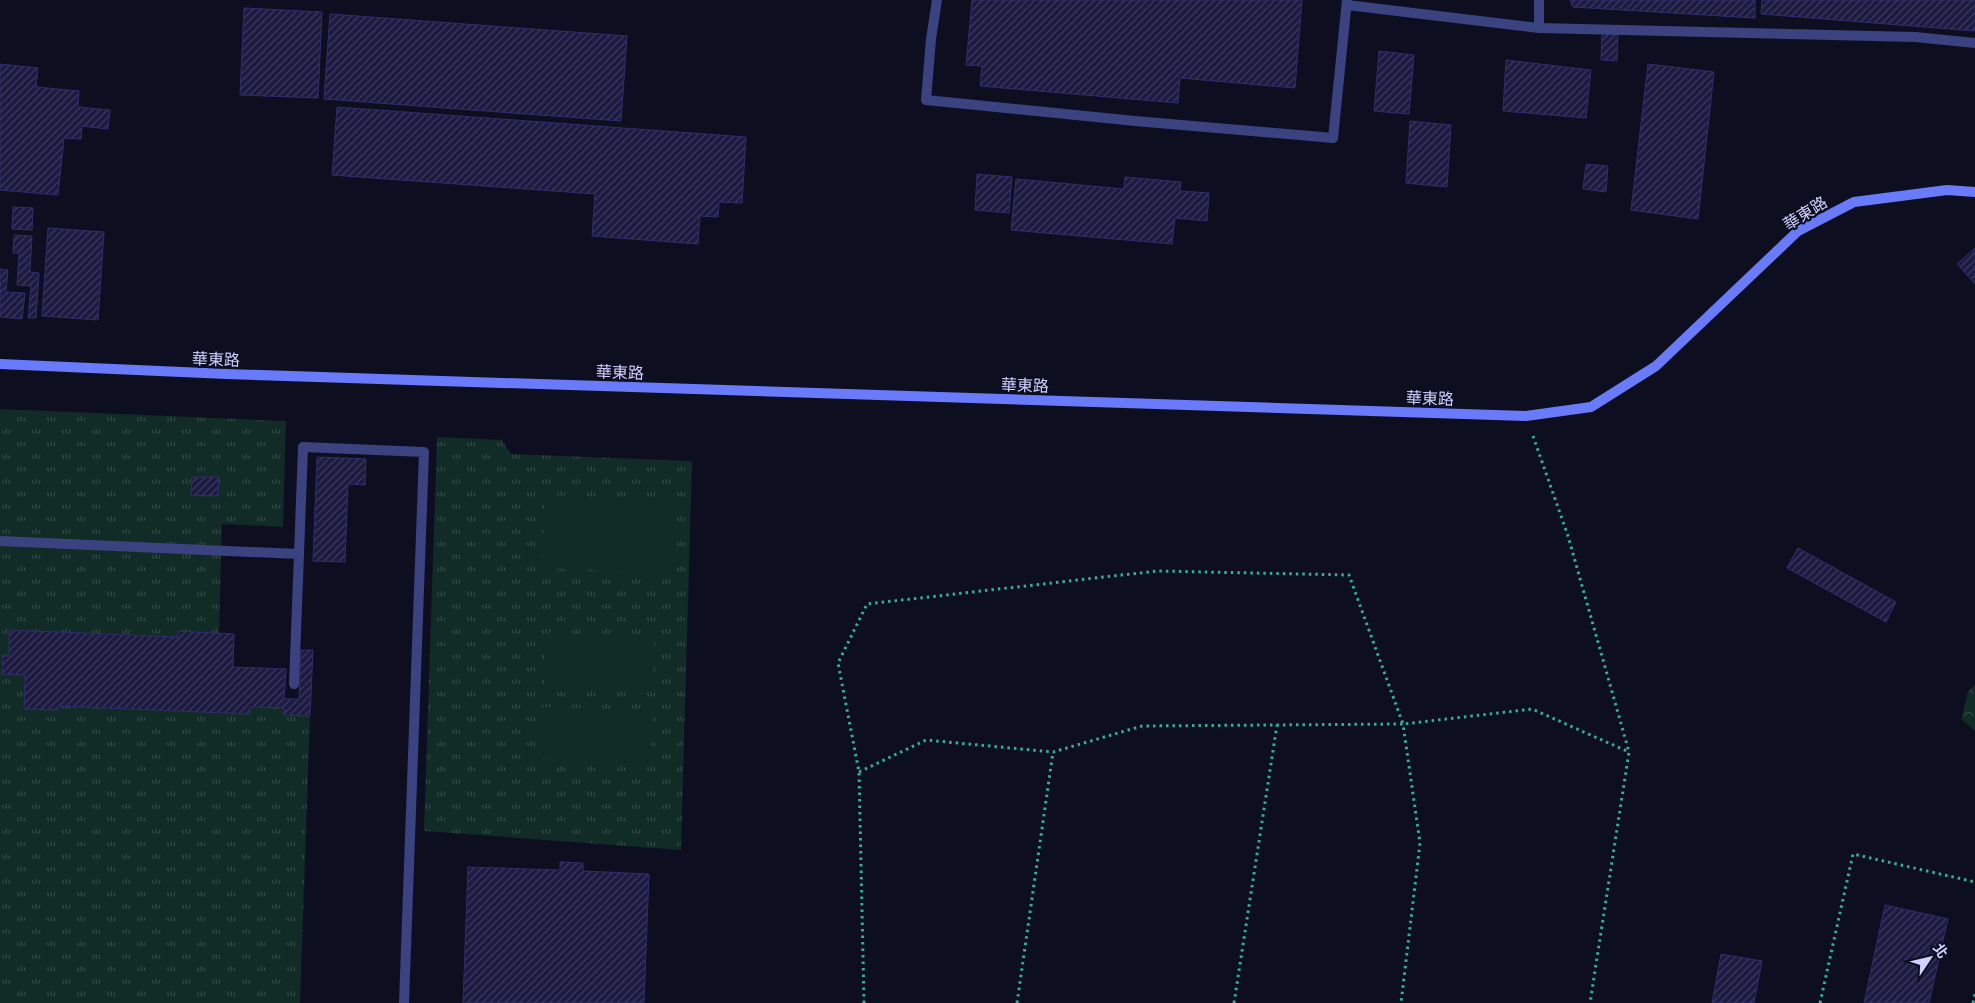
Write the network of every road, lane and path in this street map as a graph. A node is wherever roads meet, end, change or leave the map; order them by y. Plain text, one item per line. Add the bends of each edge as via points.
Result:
1 (937, 0) edge
2 (1540, 0) edge
3 (1347, 3) edge
4 (1539, 28) junction
5 (1975, 43) edge
6 (1975, 192) edge
7 (0, 364) edge
8 (1526, 416) junction
9 (0, 541) edge
10 (299, 554) junction
11 (294, 684) dead end
12 (1403, 724) junction
13 (1277, 725) junction
14 (1053, 752) junction
15 (1629, 752) junction
16 (859, 772) junction
17 (1975, 882) edge
18 (1975, 993) edge
19 (404, 1003) edge
20 (864, 1003) edge
21 (1017, 1003) edge
22 (1234, 1003) edge
23 (1401, 1003) edge
24 (1590, 1003) edge
25 (1820, 1003) edge
26 (1973, 1003) edge

1 - 3 street via 926,100 1333,138
2 - 4 street
3 - 4 street
4 - 5 street via 1914,37
6 - 8 main road, 華東路 via 1947,190 1854,202 1798,231 1656,366 1591,407
7 - 8 main road, 華東路
8 - 15 path via 1568,536
9 - 10 street
10 - 11 street
10 - 19 street via 302,447 424,452
12 - 13 path
12 - 15 path via 1532,709
12 - 16 path via 1348,575 1157,571 867,604 838,663
12 - 23 path via 1420,843
13 - 14 path via 1142,726
13 - 22 path
14 - 16 path via 926,740
14 - 21 path
15 - 24 path
16 - 20 path
17 - 25 path via 1853,854
18 - 26 path

